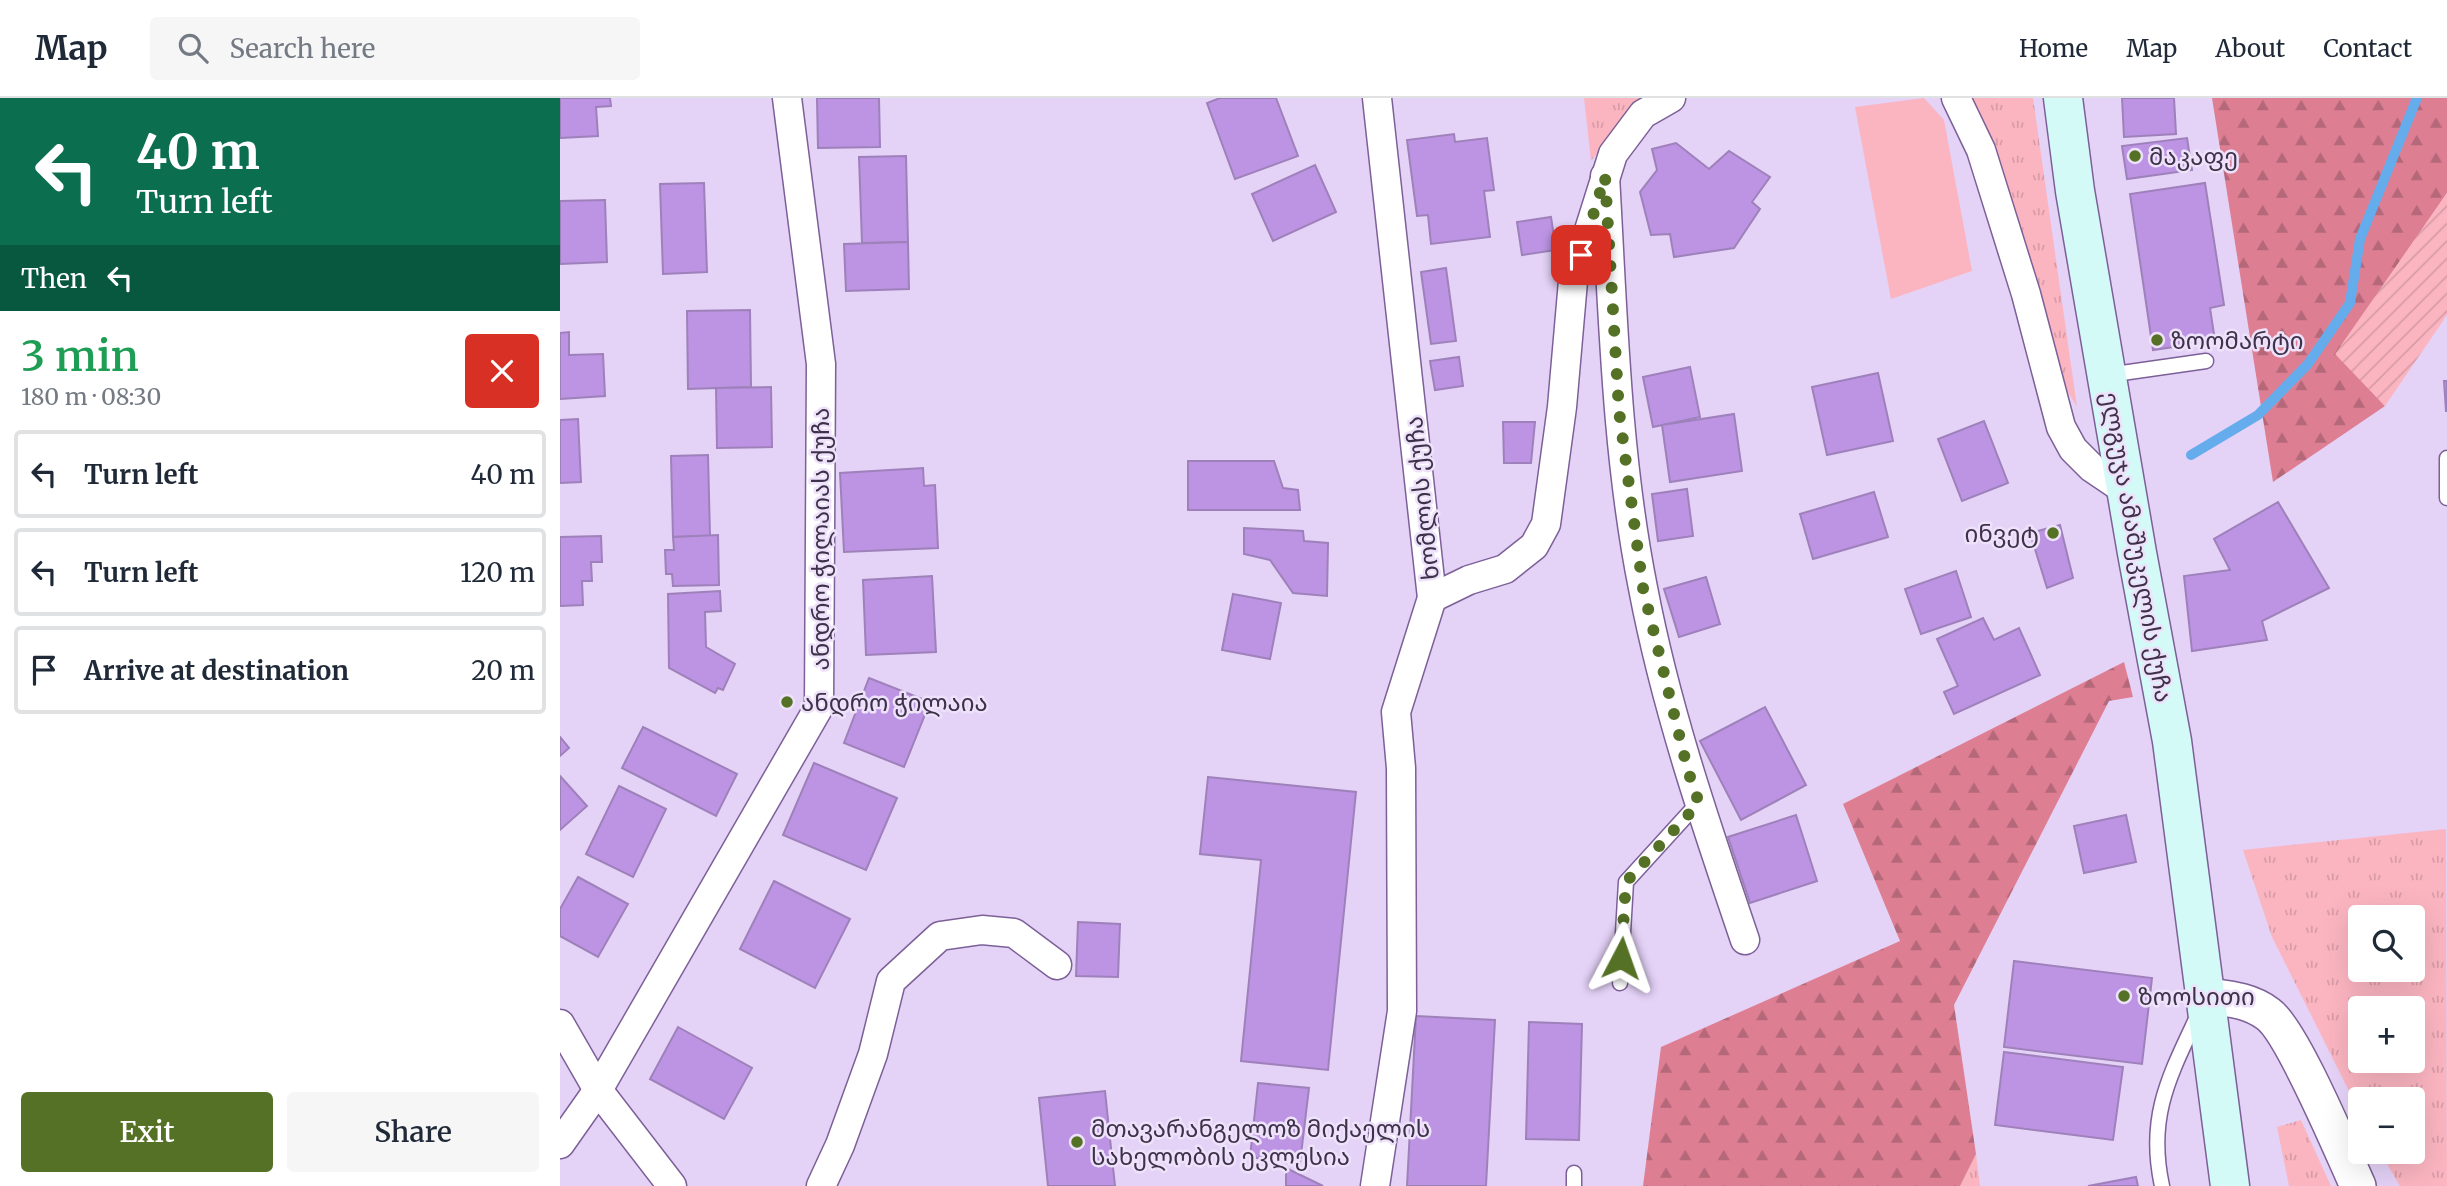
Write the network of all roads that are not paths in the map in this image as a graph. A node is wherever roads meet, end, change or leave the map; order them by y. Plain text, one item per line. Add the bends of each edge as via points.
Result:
1 (787, 98) edge
2 (1377, 98) edge
3 (1671, 98) edge
4 (1956, 98) edge
5 (2063, 98) edge
6 (1605, 176) junction
7 (2206, 361) dead end
8 (2107, 375) junction
9 (2447, 458) edge
10 (2126, 491) junction
11 (2447, 498) edge
12 (1432, 598) junction
13 (1699, 803) junction
14 (1745, 940) dead end
15 (1057, 965) dead end
16 (1620, 983) dead end
17 (2207, 996) junction
18 (560, 1024) edge
19 (598, 1090) junction
20 (560, 1144) edge
21 (672, 1186) edge
22 (821, 1186) edge
23 (1375, 1186) edge
24 (2162, 1186) edge
25 (2230, 1186) edge
26 (2358, 1186) edge

1 - 19 street, ანდრო ჭილაიას ქუჩა via 821,364 819,707
2 - 12 street, ხომლის ქუჩა
3 - 6 street via 1643,114 1614,154
4 - 10 street via 1989,176 2061,427 2073,449 2092,468
5 - 8 main road, ელგუჯა ამაშუკელის ქუჩა
6 - 12 street via 1573,281 1546,524 1534,546 1505,569
6 - 13 street via 1619,411 1643,588
7 - 8 lane
8 - 10 main road, ელგუჯა ამაშუკელის ქუჩა
9 - 11 lane
10 - 17 main road, ელგუჯა ამაშუკელის ქუჩა via 2172,741
12 - 23 street, ხომლის ქუჩა via 1396,712 1401,768 1402,1011
13 - 14 street
13 - 16 lane via 1626,882
15 - 22 street via 1014,933 982,930 940,936 891,981 873,1054
17 - 24 lane via 2167,1080 2156,1133
17 - 25 main road, ელგუჯა ამაშუკელის ქუჩა
17 - 26 street via 2244,1000 2271,1015 2298,1059
18 - 19 street
19 - 20 street, ანდრო ჭილაიას ქუჩა
19 - 21 street

